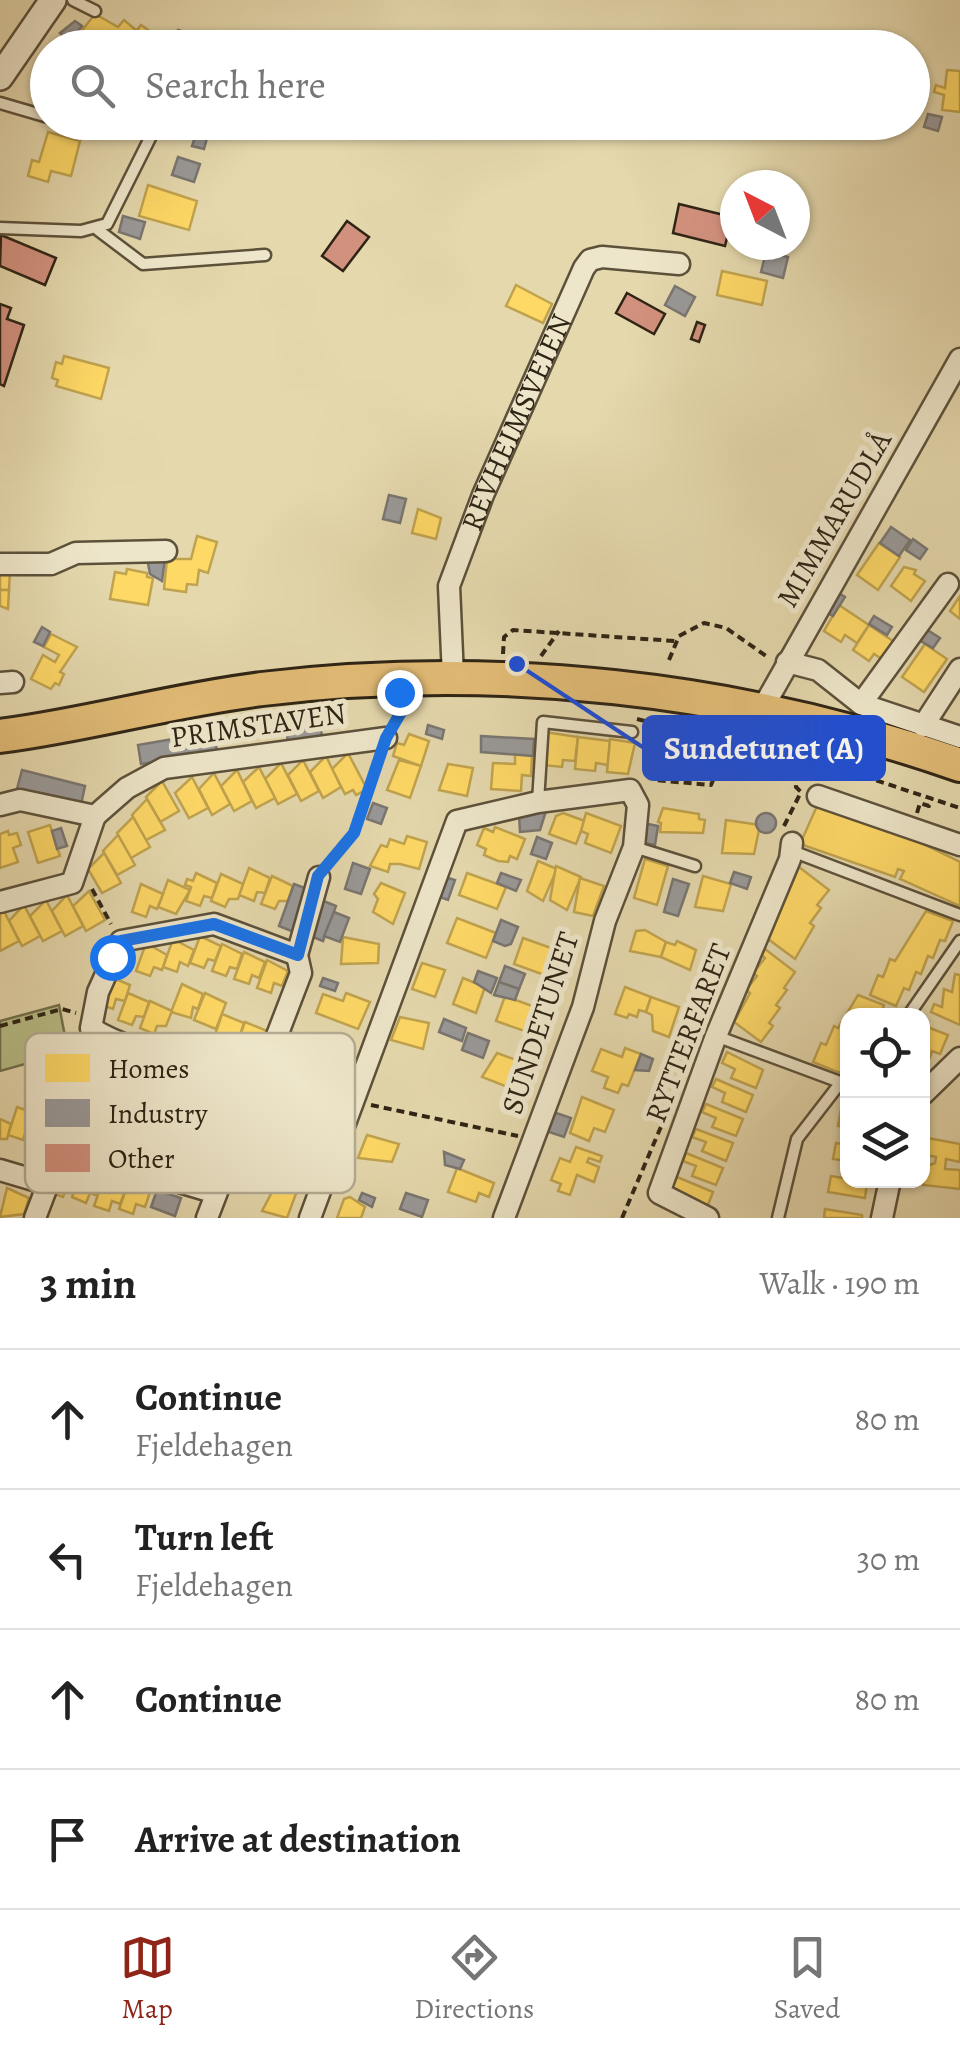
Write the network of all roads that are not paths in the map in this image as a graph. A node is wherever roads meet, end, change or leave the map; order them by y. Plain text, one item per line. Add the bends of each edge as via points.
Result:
1 (53, 0) edge
2 (73, 0) edge
3 (95, 12) dead end
4 (32, 30) edge
5 (30, 33) edge
6 (0, 77) edge
7 (0, 104) edge
8 (30, 113) edge
9 (150, 140) edge
10 (0, 228) edge
11 (98, 230) junction
12 (265, 255) dead end
13 (679, 264) dead end
14 (960, 359) edge
15 (166, 551) dead end
16 (0, 564) edge
17 (948, 584) dead end
18 (779, 661) junction
19 (960, 669) edge
20 (453, 677) junction
21 (861, 704) junction
22 (761, 711) junction
23 (923, 726) junction
24 (33, 732) junction
25 (632, 732) dead end
26 (0, 736) edge
27 (960, 737) edge
28 (386, 738) road end
29 (0, 747) edge
30 (960, 765) edge
31 (818, 796) dead end
32 (538, 802) junction
33 (0, 805) edge
34 (95, 816) junction
35 (960, 844) edge
36 (791, 846) joint
37 (634, 847) junction
38 (696, 866) dead end
39 (318, 876) road end
40 (0, 902) edge
41 (960, 915) edge
42 (960, 942) edge
43 (298, 955) junction
44 (914, 1008) edge
45 (103, 1033) edge
46 (277, 1033) edge
47 (716, 1036) junction
48 (960, 1058) edge
49 (840, 1082) edge
50 (930, 1087) edge
51 (840, 1090) edge
52 (355, 1094) edge
53 (0, 1170) edge
54 (25, 1177) edge
55 (888, 1188) edge
56 (44, 1193) edge
57 (216, 1193) edge
58 (319, 1193) edge
59 (35, 1218) edge
60 (207, 1218) edge
61 (310, 1218) edge
62 (504, 1218) edge
63 (708, 1218) edge
64 (778, 1218) edge
65 (882, 1218) edge

1 - 4 street
2 - 3 lane
5 - 6 street
7 - 8 lane
9 - 11 lane via 114,218
10 - 11 lane
11 - 12 lane via 143,264
13 - 20 street, REVHEIMSVEIEN via 602,257 584,268 449,586
14 - 18 street, MIMMARUDLÅ
15 - 16 street via 76,553 50,564
17 - 21 street
18 - 21 street via 818,670
18 - 22 street, MIMMARUDLÅ
19 - 23 street
20 - 22 main road via 626,689
20 - 24 main road via 213,695
21 - 23 street
22 - 30 main road
23 - 27 street
24 - 26 main road
24 - 29 main road
25 - 32 lane via 543,722
28 - 34 street, PRIMSTAVEN via 164,768
31 - 35 street via 847,796
32 - 37 street, SUNDETUNET via 630,790 639,812
32 - 52 street via 457,821
33 - 34 street via 20,800
34 - 40 street via 76,877 63,888
36 - 41 lane
36 - 47 street, RYTTERFARET
37 - 38 lane
37 - 62 street, SUNDETUNET
39 - 43 street
42 - 44 lane
43 - 45 street via 214,924 121,941 98,992 92,1028
43 - 46 street via 301,973
47 - 49 lane
47 - 63 street, RYTTERFARET via 659,1193
48 - 50 street
51 - 64 lane via 797,1139
53 - 54 street
55 - 65 street
56 - 59 street
57 - 60 street
58 - 61 street

